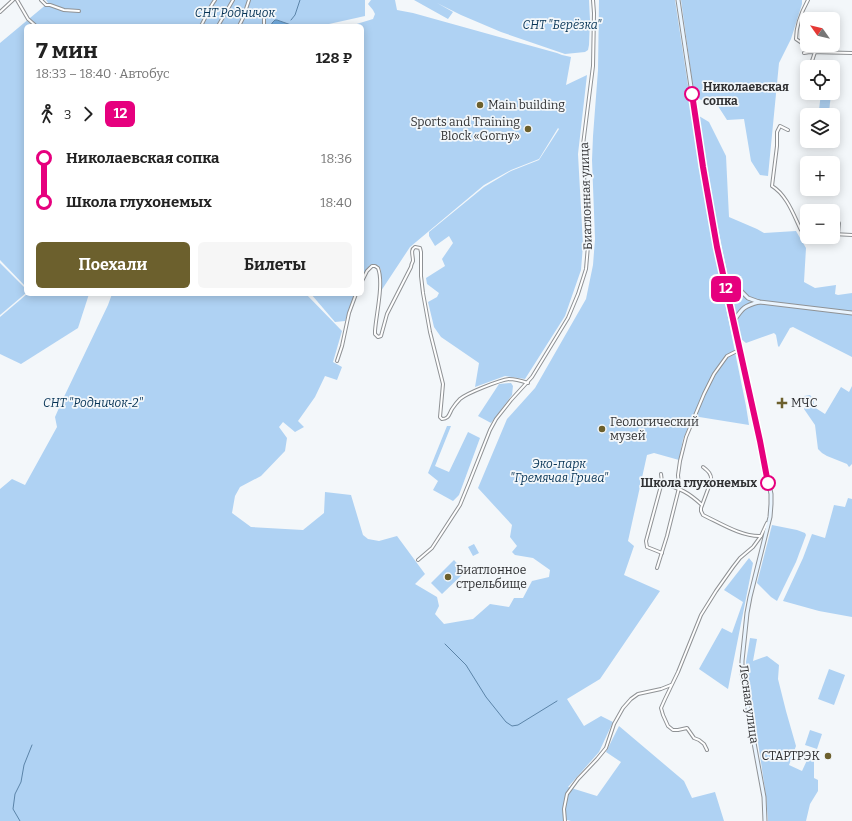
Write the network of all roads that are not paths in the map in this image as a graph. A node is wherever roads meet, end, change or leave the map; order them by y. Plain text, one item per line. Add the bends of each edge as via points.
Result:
1 (13, 0) edge
2 (17, 0) edge
3 (41, 0) edge
4 (215, 0) edge
5 (233, 0) edge
6 (249, 0) edge
7 (593, 0) edge
8 (678, 0) edge
9 (808, 0) edge
10 (79, 11) dead end
11 (0, 12) edge
12 (802, 12) edge
13 (800, 18) edge
14 (264, 19) dead end
15 (34, 24) edge
16 (202, 24) edge
17 (219, 24) edge
18 (240, 24) edge
19 (264, 24) edge
20 (800, 42) edge
21 (815, 52) junction
22 (804, 53) dead end
23 (852, 53) edge
24 (812, 60) edge
25 (788, 130) dead end
26 (800, 228) edge
27 (840, 234) edge
28 (852, 235) edge
29 (722, 272) junction
30 (364, 278) edge
31 (355, 296) edge
32 (759, 302) junction
33 (852, 313) edge
34 (733, 322) junction
35 (739, 350) junction
36 (337, 360) dead end
37 (528, 382) junction
38 (703, 467) dead end
39 (661, 474) dead end
40 (662, 482) junction
41 (679, 488) junction
42 (702, 505) junction
43 (770, 517) junction
44 (761, 536) junction
45 (662, 553) junction
46 (418, 560) dead end
47 (657, 568) dead end
48 (672, 684) junction
49 (707, 750) dead end
50 (565, 821) edge
51 (765, 821) edge

1 - 11 street
2 - 15 street
3 - 10 street via 46,5
4 - 16 street
5 - 17 street
6 - 18 street
7 - 37 street, Биатлонная улица via 593,66 583,145 589,234 586,269 568,318
8 - 29 main road, Лесная улица
9 - 12 street
13 - 20 street via 796,39
14 - 19 street
21 - 22 street
21 - 23 street
21 - 24 street
25 - 26 street via 780,126 777,130 772,186 785,199
27 - 28 street
29 - 32 main road via 748,298
29 - 34 main road, Лесная улица
30 - 37 street via 372,266 378,268 380,290 375,331 378,337 381,336 387,314 411,267 412,248 420,248 423,293 443,384 440,414 442,419 448,417 456,403 470,393 502,380
31 - 36 street
32 - 33 main road
32 - 34 main road via 742,309
34 - 35 main road, Лесная улица
35 - 41 street via 727,356 704,394 686,437 678,475
35 - 43 main road, Лесная улица via 771,494
37 - 46 street, Биатлонная улица via 496,419 460,505 432,548
38 - 42 street via 710,472 712,481
39 - 40 street
40 - 41 street
40 - 45 street via 646,541 647,546
41 - 42 street
41 - 45 street
42 - 44 street via 703,515 741,533
43 - 44 street
43 - 51 main road, Лесная улица via 746,613 742,661 764,797
44 - 48 street via 733,567 701,615
45 - 47 street
48 - 49 street via 661,708 668,726 673,730 687,728
48 - 50 street via 638,694 623,708 614,724 606,748 567,794

